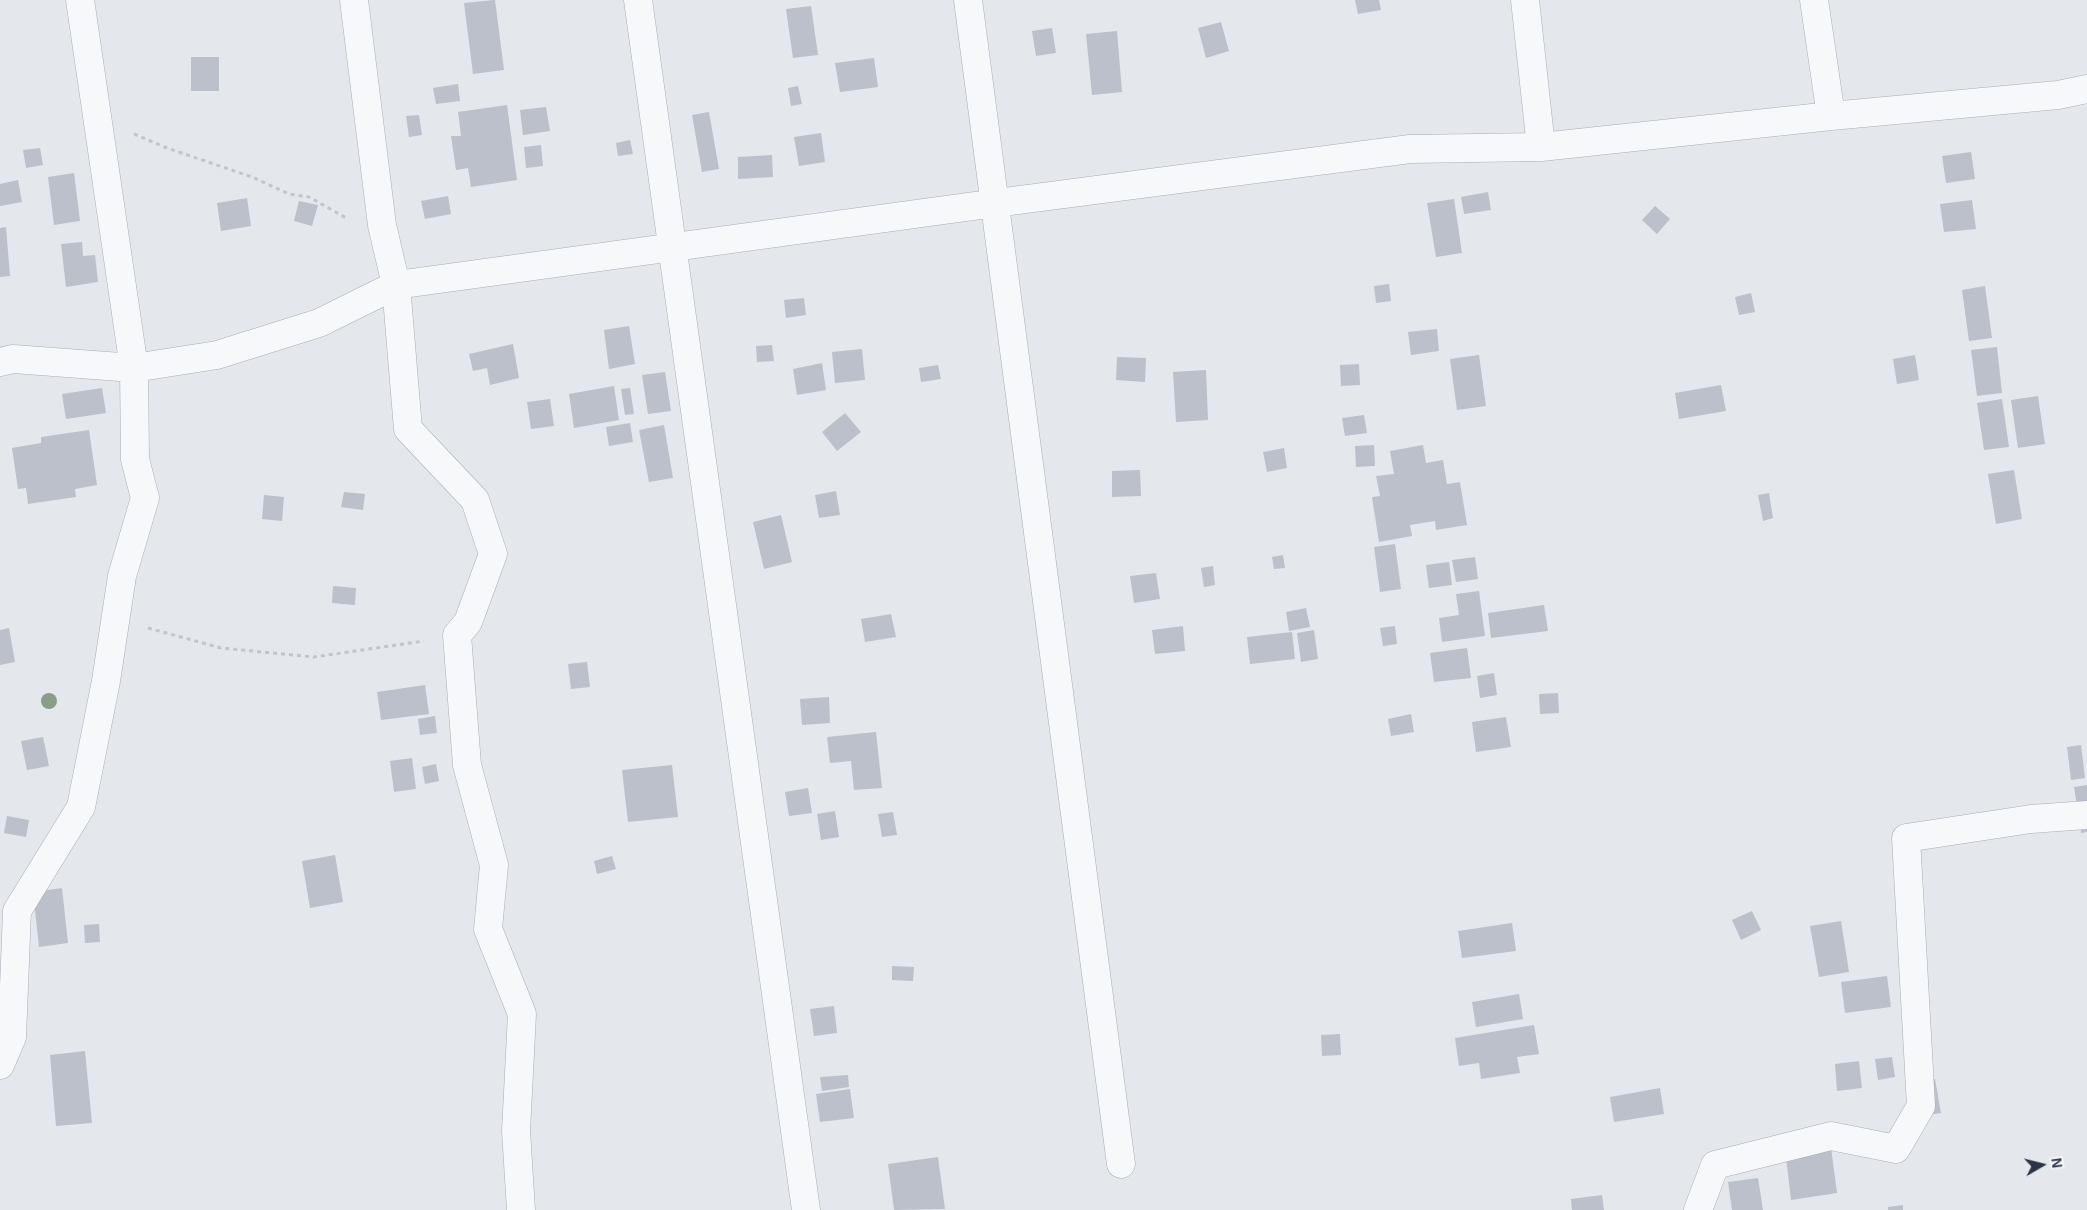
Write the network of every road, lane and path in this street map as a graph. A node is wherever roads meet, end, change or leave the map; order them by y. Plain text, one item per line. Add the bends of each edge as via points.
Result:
1 (80, 0) edge
2 (354, 0) edge
3 (638, 0) edge
4 (968, 0) edge
5 (1525, 0) edge
6 (1814, 0) edge
7 (2087, 89) edge
8 (1831, 116) junction
9 (97, 118) junction
10 (1541, 147) junction
11 (996, 202) junction
12 (382, 225) junction
13 (673, 248) junction
14 (396, 286) junction
15 (0, 362) edge
16 (134, 368) junction
17 (116, 619) junction
18 (457, 635) junction
19 (2087, 815) edge
20 (0, 1064) edge
21 (1121, 1164) dead end
22 (521, 1210) edge
23 (806, 1210) edge
24 (1698, 1210) edge

1 - 9 street
2 - 12 street
3 - 13 street
4 - 11 street
5 - 10 street
6 - 8 street
7 - 8 street via 2058,95
8 - 10 street
9 - 12 path via 289,194 309,197 343,218
9 - 16 street
10 - 11 street via 1410,149
11 - 13 street
11 - 21 street
12 - 14 street
13 - 14 street
13 - 23 street
14 - 16 street via 319,323 217,355
14 - 18 street via 408,428 475,500 494,554 468,622
15 - 16 street via 13,359
16 - 17 street via 135,460 145,498 122,576
17 - 18 path via 221,648 314,657
17 - 20 street via 81,807 18,911 12,1037
18 - 22 street via 467,765 494,865 488,930 522,1014 516,1131
19 - 24 street via 1906,838 1921,1106 1896,1149 1830,1136 1714,1165

